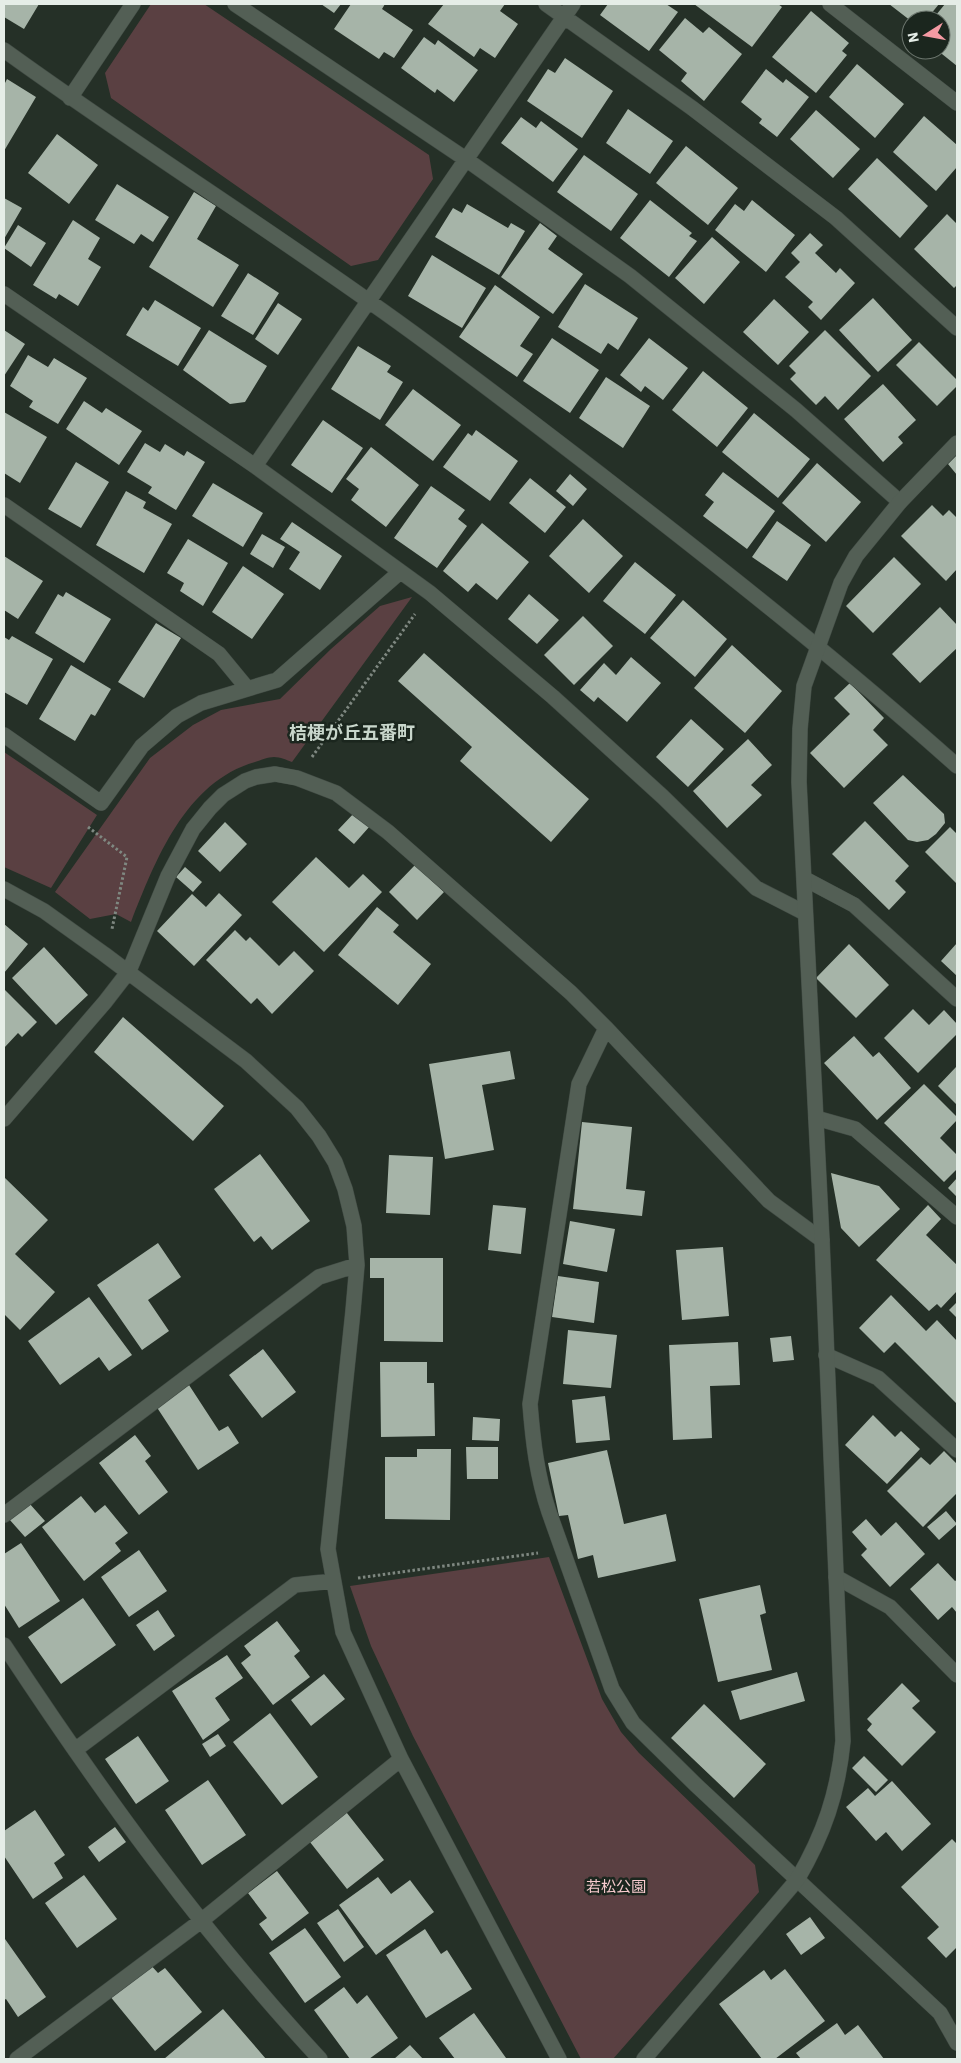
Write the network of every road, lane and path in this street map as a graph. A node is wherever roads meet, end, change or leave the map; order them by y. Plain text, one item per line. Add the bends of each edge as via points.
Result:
1 (134, 4) edge
2 (235, 4) edge
3 (546, 4) edge
4 (830, 4) edge
5 (569, 10) edge
6 (4, 50) edge
7 (70, 98) junction
8 (957, 102) edge
9 (467, 160) junction
10 (4, 294) edge
11 (369, 301) junction
12 (957, 328) edge
13 (957, 444) edge
14 (255, 466) junction
15 (900, 502) junction
16 (4, 505) edge
17 (400, 572) junction
18 (430, 593) junction
19 (818, 647) junction
20 (247, 688) junction
21 (4, 735) edge
22 (956, 762) edge
23 (297, 778) junction
24 (88, 827) dead end
25 (805, 879) junction
26 (4, 889) edge
27 (805, 913) junction
28 (104, 954) junction
29 (128, 971) junction
30 (957, 999) edge
31 (606, 1028) junction
32 (816, 1118) junction
33 (4, 1119) edge
34 (957, 1217) edge
35 (822, 1240) junction
36 (356, 1264) junction
37 (826, 1355) junction
38 (957, 1450) edge
39 (4, 1515) edge
40 (564, 1549) junction
41 (836, 1578) junction
42 (333, 1581) junction
43 (4, 1645) edge
44 (957, 1676) edge
45 (75, 1750) junction
46 (402, 1759) junction
47 (797, 1880) junction
48 (201, 1921) junction
49 (957, 2043) edge
50 (4, 2056) edge
51 (7, 2059) edge
52 (17, 2059) edge
53 (320, 2059) edge
54 (559, 2059) edge
55 (644, 2059) edge

1 - 7 street
2 - 9 street
3 - 5 street
4 - 8 street
5 - 9 street
5 - 12 street via 836,218
6 - 7 street
7 - 11 street
9 - 11 street
9 - 15 street via 630,276 796,410
10 - 14 street
11 - 14 street
11 - 19 street via 491,390
13 - 15 street
14 - 17 street
15 - 19 street via 856,556 840,583
16 - 20 street via 219,654
17 - 18 street
17 - 20 street via 277,680
18 - 23 path
18 - 27 street via 664,797 756,888
19 - 22 street
19 - 25 street via 804,686 800,729
20 - 21 street via 201,703 177,716 142,746 101,803
23 - 29 street via 275,774 256,776 223,795 210,808 193,829 168,876
23 - 31 street via 336,793 388,832 571,993
24 - 28 path via 127,857
25 - 27 street
25 - 30 street via 854,904
26 - 28 street via 44,911
27 - 32 street
28 - 29 street
29 - 33 street via 106,1002
29 - 36 street via 246,1061 291,1103 319,1136 335,1162 345,1189 354,1226
31 - 35 street via 769,1201
31 - 40 street via 579,1084 530,1404 533,1450 540,1484
32 - 34 street via 855,1129
32 - 35 street
35 - 37 street
36 - 39 street via 319,1277
36 - 42 street via 328,1549
37 - 38 street via 878,1378
37 - 41 street
40 - 42 path
40 - 47 street via 612,1689 634,1723
41 - 44 street via 890,1607
41 - 47 street via 843,1740 840,1772 814,1851
42 - 45 street via 295,1585
42 - 46 street via 343,1632
43 - 45 street
45 - 48 street via 129,1828
46 - 48 street
46 - 54 street
47 - 49 street via 940,2013
47 - 55 street
48 - 52 street
48 - 53 street via 252,1984
50 - 51 street

